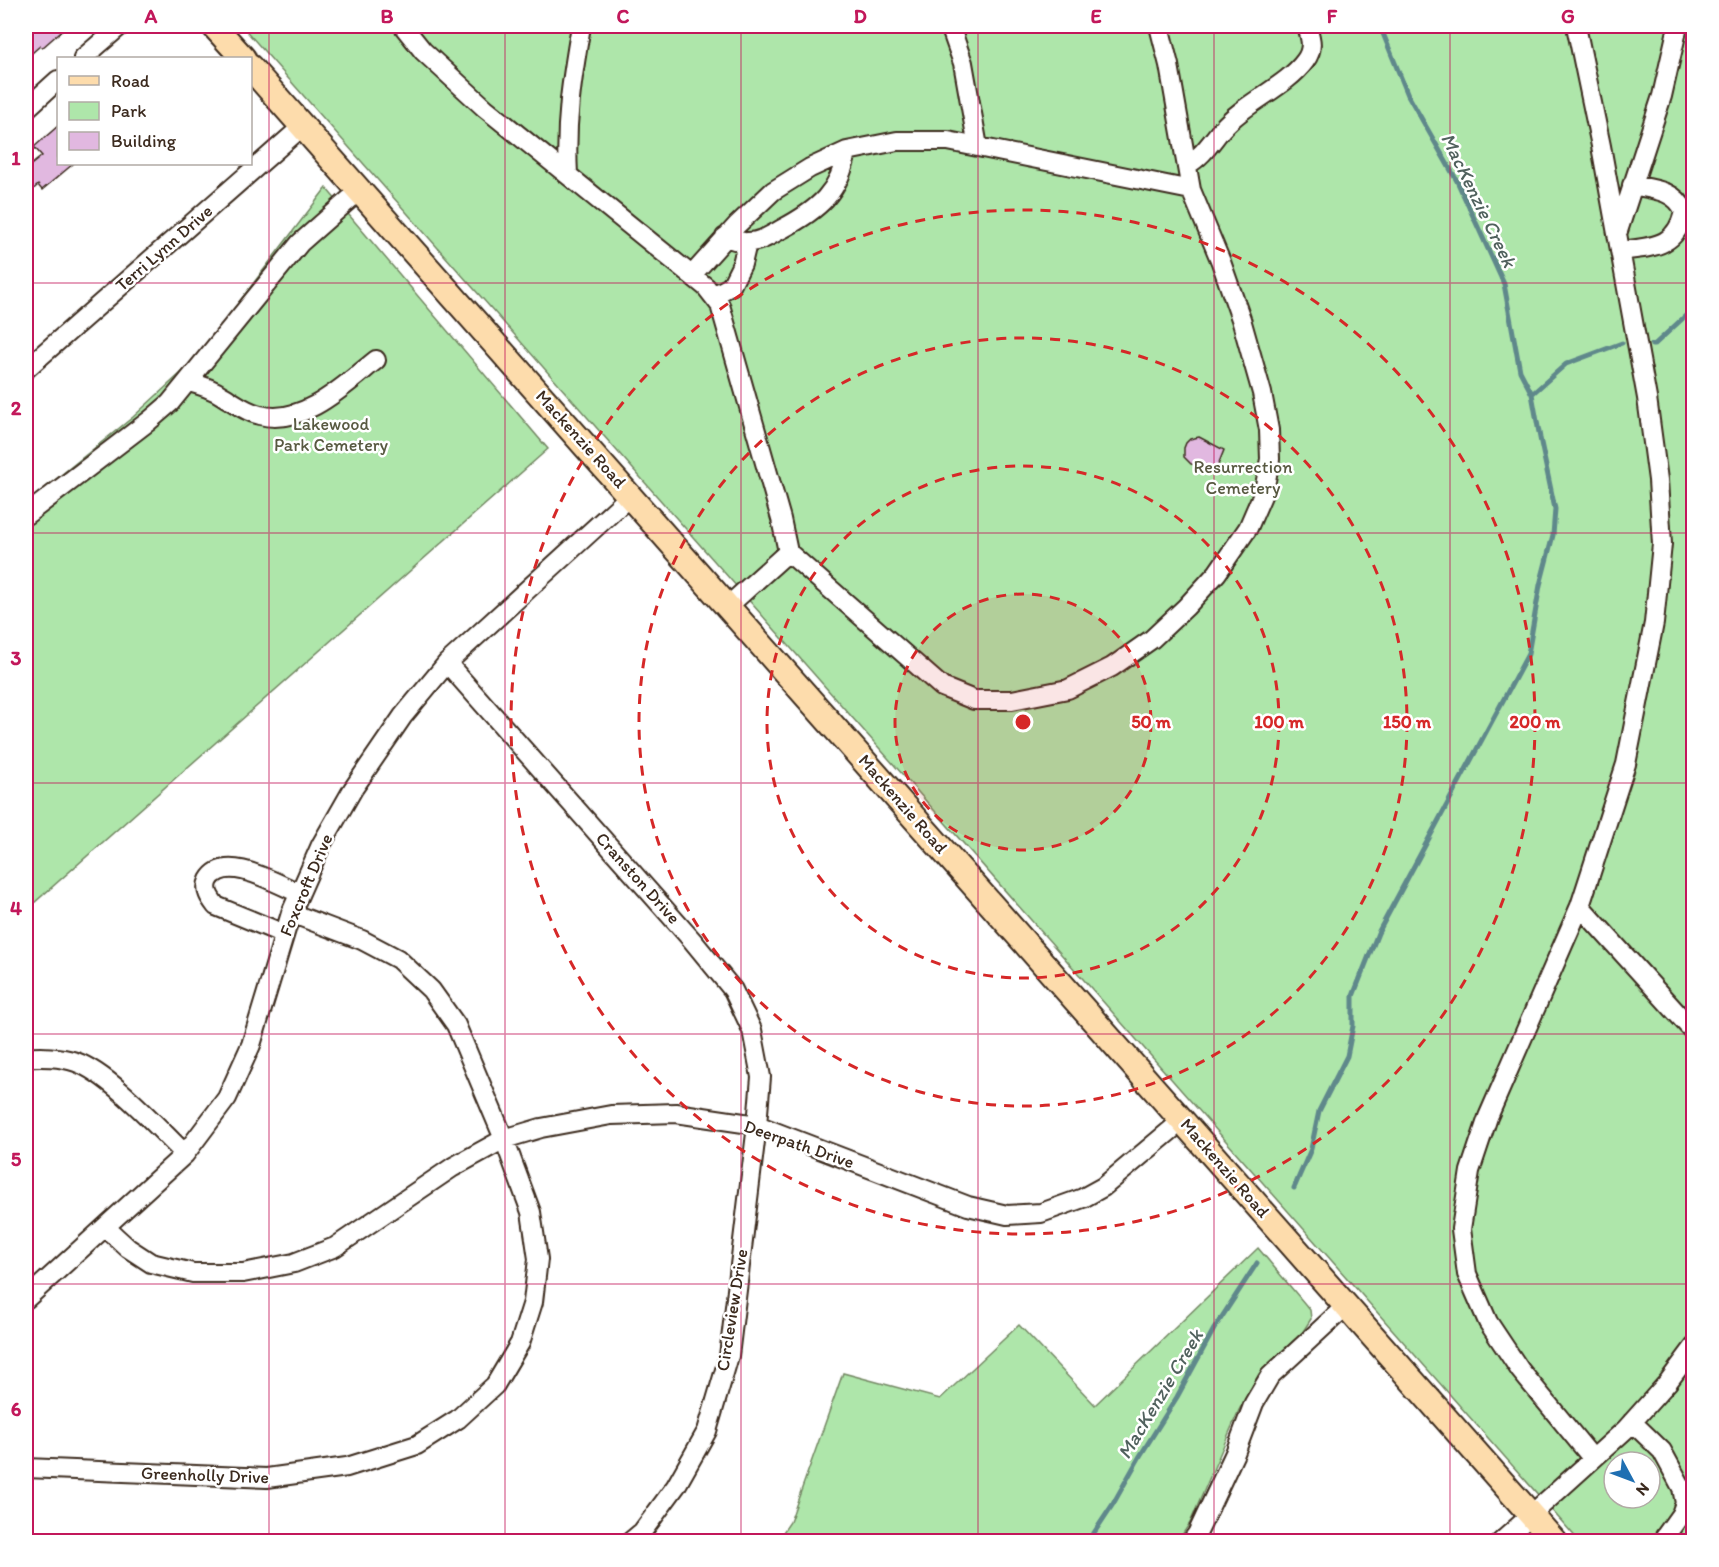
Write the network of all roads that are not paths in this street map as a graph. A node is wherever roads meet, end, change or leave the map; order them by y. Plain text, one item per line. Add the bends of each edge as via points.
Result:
1 (120, 26) edge
2 (214, 26) edge
3 (403, 26) edge
4 (581, 26) edge
5 (950, 26) edge
6 (1159, 26) edge
7 (1307, 26) edge
8 (1576, 26) edge
9 (1678, 26) edge
10 (83, 57) edge
11 (242, 57) edge
12 (252, 69) edge
13 (57, 81) edge
14 (26, 109) edge
15 (303, 126) junction
16 (978, 147) junction
17 (847, 150) junction
18 (1187, 165) junction
19 (568, 175) junction
20 (1632, 185) junction
21 (360, 190) junction
22 (1191, 190) junction
23 (1689, 211) edge
24 (725, 237) junction
25 (747, 243) junction
26 (1619, 243) junction
27 (692, 274) junction
28 (713, 296) junction
29 (376, 360) dead end
30 (26, 369) edge
31 (189, 382) junction
32 (630, 495) junction
33 (26, 514) edge
34 (788, 552) junction
35 (728, 606) junction
36 (447, 663) junction
37 (299, 893) junction
38 (1580, 906) junction
39 (291, 913) junction
40 (284, 934) junction
41 (1694, 1032) edge
42 (26, 1058) edge
43 (1183, 1120) junction
44 (757, 1125) junction
45 (504, 1139) junction
46 (185, 1154) junction
47 (105, 1227) junction
48 (26, 1299) edge
49 (1346, 1306) junction
50 (1694, 1347) edge
51 (1632, 1422) junction
52 (1593, 1459) junction
53 (26, 1468) edge
54 (1531, 1515) junction
55 (630, 1542) edge
56 (1191, 1542) edge
57 (1501, 1542) edge
58 (1555, 1542) edge
59 (1662, 1542) edge

1 - 10 street
2 - 11 main road
3 - 19 street via 423,51 485,108
4 - 19 street via 570,88
5 - 16 street via 963,63
6 - 18 street
7 - 18 street via 1312,41 1306,60 1234,117 1198,159
8 - 26 street
9 - 20 street via 1662,96
12 - 15 main road, Mackenzie Road
13 - 14 street
15 - 21 main road, Mackenzie Road
15 - 30 street, Terri Lynn Drive
16 - 17 street via 948,141 897,141
16 - 22 street
17 - 24 street via 773,192
17 - 25 street via 838,182 815,210 761,240
18 - 22 street
19 - 27 street
20 - 23 street via 1672,195
20 - 26 street
21 - 31 street via 300,243
21 - 32 main road, Mackenzie Road
22 - 34 street via 1241,319 1262,393 1270,459 1264,491 1248,528 1217,573 1152,639 1112,667 1068,689 1012,700 974,700 942,687
23 - 26 street via 1668,241 1658,246
24 - 25 street
24 - 27 street
25 - 28 street via 731,286
26 - 38 street via 1647,398 1662,544 1654,623 1626,764
27 - 28 street
28 - 34 street via 720,305
29 - 31 street via 328,398 279,418 259,416
31 - 33 street via 150,421
32 - 35 main road, Mackenzie Road
32 - 36 street, Foxcroft Drive
34 - 35 street
35 - 43 main road, Mackenzie Road
36 - 37 street, Foxcroft Drive via 403,716 353,789
36 - 44 street, Cranston Drive via 733,990 752,1030 761,1077
37 - 39 street, Foxcroft Drive
37 - 40 street via 236,868 224,868 213,874 207,885 216,906
38 - 41 street
38 - 52 street via 1488,1117 1470,1171 1461,1228 1467,1274 1488,1322 1520,1370
39 - 40 street, Foxcroft Drive
39 - 45 street, Greenholly Drive via 362,940 398,959 431,990 456,1025
40 - 46 street, Foxcroft Drive via 251,1045 227,1098
42 - 46 street via 76,1062 107,1079
43 - 44 street, Deerpath Drive via 1083,1198 1041,1213 1006,1215 968,1206
43 - 49 main road, Mackenzie Road
44 - 45 street, Deerpath Drive via 676,1113 611,1115
44 - 55 street, Circleview Drive via 729,1356 707,1431 676,1486
45 - 47 street, Deerpath Drive via 453,1167 335,1247 294,1263 243,1274 193,1272 152,1263
45 - 53 street, Greenholly Drive via 531,1212 538,1259 533,1302 520,1343 495,1385 458,1419 417,1445 377,1458 347,1467 267,1478
46 - 47 street, Foxcroft Drive
47 - 48 street, Foxcroft Drive
49 - 54 main road, Mackenzie Road
49 - 56 street via 1270,1376
50 - 51 street
51 - 52 street
51 - 59 street via 1662,1451 1682,1488 1685,1503 1681,1514
52 - 54 street
54 - 57 street
54 - 58 main road, Mackenzie Road

